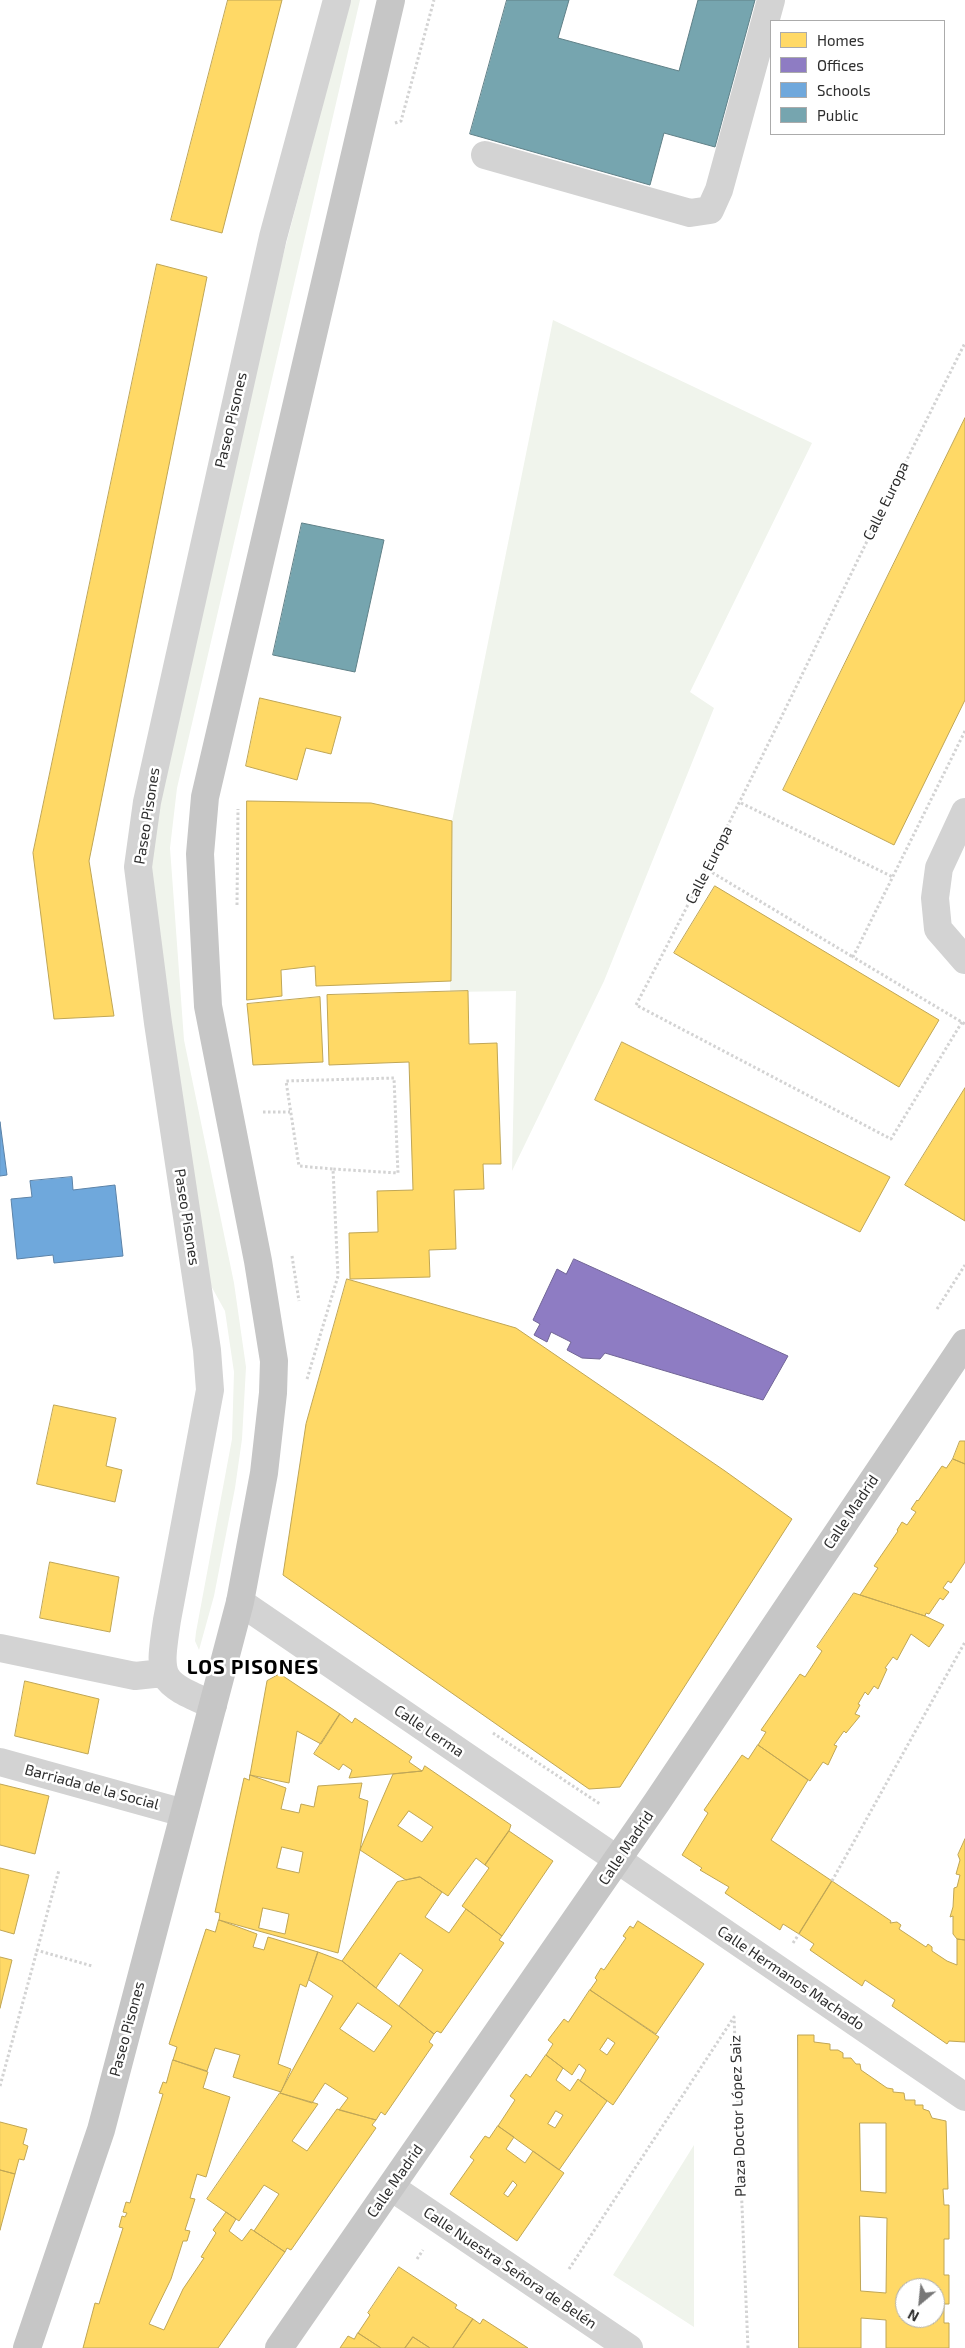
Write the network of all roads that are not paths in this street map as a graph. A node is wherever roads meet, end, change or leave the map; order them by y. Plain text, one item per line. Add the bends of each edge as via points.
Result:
1 (337, 0) edge
2 (391, 0) edge
3 (771, 0) edge
4 (484, 155) dead end
5 (965, 812) edge
6 (965, 960) edge
7 (965, 1343) edge
8 (240, 1602) junction
9 (0, 1648) edge
10 (163, 1673) junction
11 (213, 1705) junction
12 (0, 1762) edge
13 (184, 1813) junction
14 (618, 1860) junction
15 (965, 2097) edge
16 (391, 2187) junction
17 (28, 2348) edge
18 (279, 2348) edge
19 (629, 2348) edge

1 - 10 street, Paseo Pisones via 273,237 147,802 138,867 210,1390 167,1620
2 - 8 main road, Paseo Pisones via 201,825 208,1006 274,1361 264,1473
3 - 4 street via 719,190 710,210 690,212
5 - 6 street via 939,868 935,898 938,929
7 - 14 main road, Calle Madrid
8 - 11 main road, Paseo Pisones
8 - 14 street, Calle Lerma
9 - 10 street via 135,1676
10 - 11 street via 176,1689
11 - 13 main road, Paseo Pisones
12 - 13 street, Barriada de la Social
13 - 17 main road, Paseo Pisones via 101,2130
14 - 15 street, Calle Hermanos Machado
14 - 16 main road, Calle Madrid
16 - 18 main road, Calle Madrid
16 - 19 street, Calle Nuestra Señora de Belén

